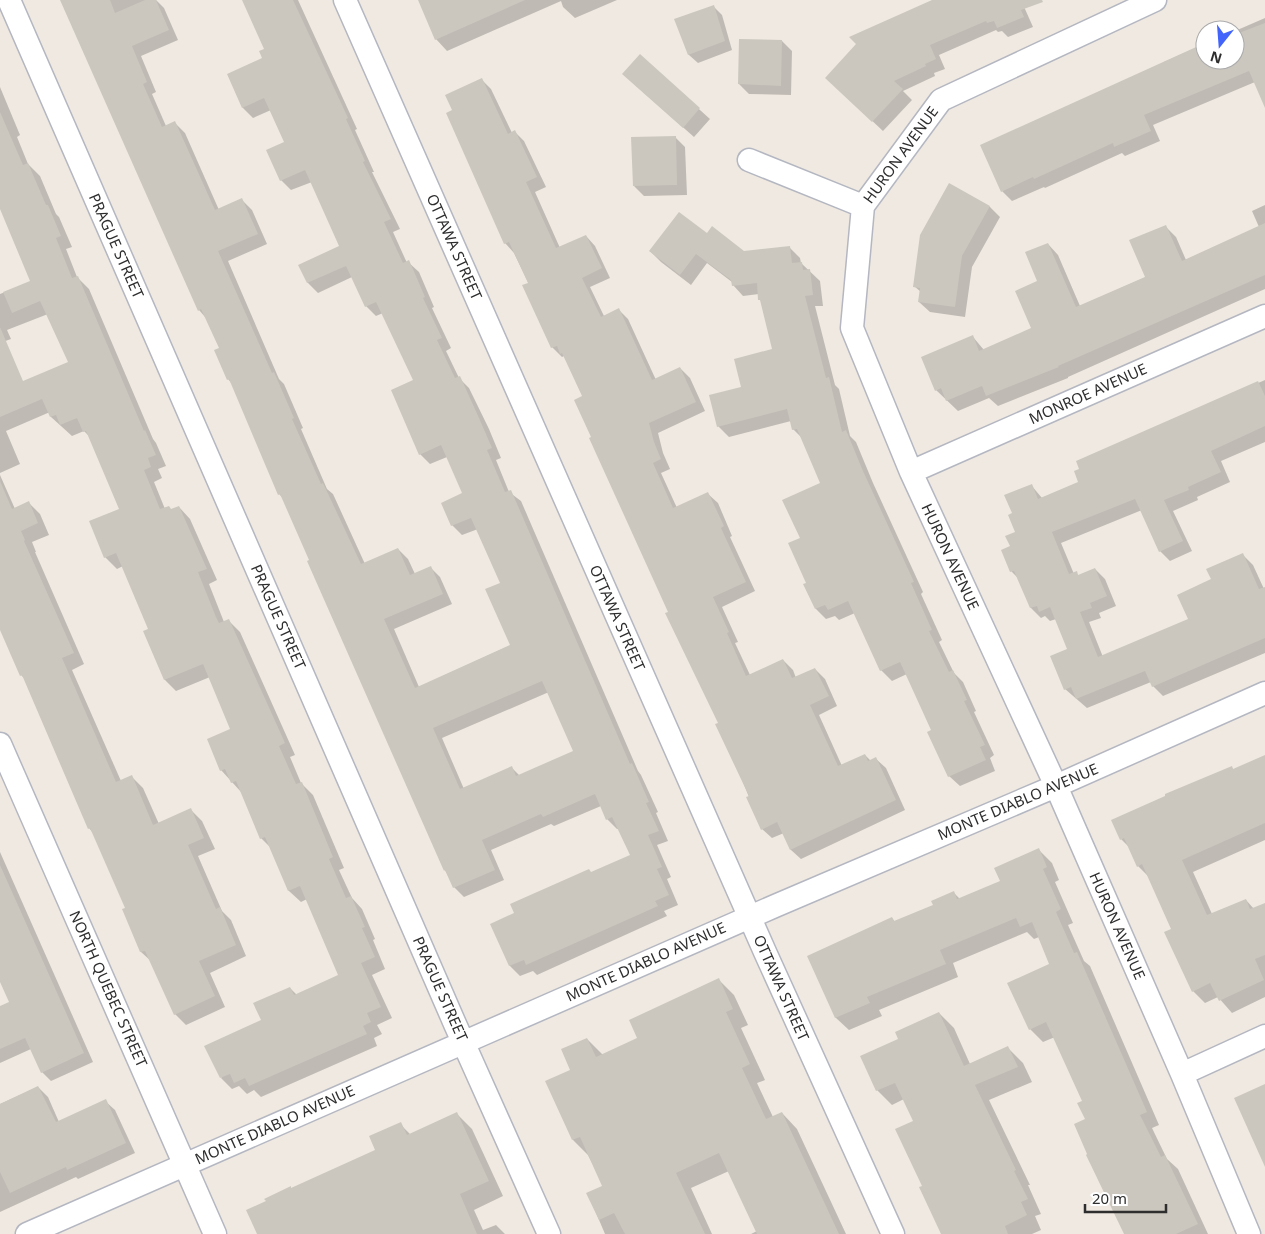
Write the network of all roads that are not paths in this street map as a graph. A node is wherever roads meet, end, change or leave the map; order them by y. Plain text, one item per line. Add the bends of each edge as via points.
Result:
1 (9, 0) edge
2 (345, 0) edge
3 (1155, 0) edge
4 (749, 160) dead end
5 (863, 206) junction
6 (1265, 316) edge
7 (911, 472) junction
8 (1265, 693) edge
9 (0, 744) edge
10 (1056, 786) junction
11 (750, 917) junction
12 (1265, 1036) edge
13 (464, 1042) junction
14 (1182, 1074) junction
15 (185, 1165) junction
16 (28, 1234) edge
17 (215, 1234) edge
18 (549, 1234) edge
19 (893, 1234) edge
20 (1249, 1234) edge

1 - 13 street, PRAGUE STREET
2 - 11 street, OTTAWA STREET
3 - 5 street, HURON AVENUE via 941,100
4 - 5 street
5 - 7 street, HURON AVENUE via 852,328
6 - 7 street, MONROE AVENUE
7 - 10 street, HURON AVENUE
8 - 10 street, MONTE DIABLO AVENUE
9 - 15 street, NORTH QUEBEC STREET
10 - 11 street, MONTE DIABLO AVENUE
10 - 14 street, HURON AVENUE
11 - 13 street, MONTE DIABLO AVENUE
11 - 19 street, OTTAWA STREET
12 - 14 street
13 - 15 street, MONTE DIABLO AVENUE
13 - 18 street, PRAGUE STREET
14 - 20 street, HURON AVENUE
15 - 16 street, MONTE DIABLO AVENUE
15 - 17 street, NORTH QUEBEC STREET

